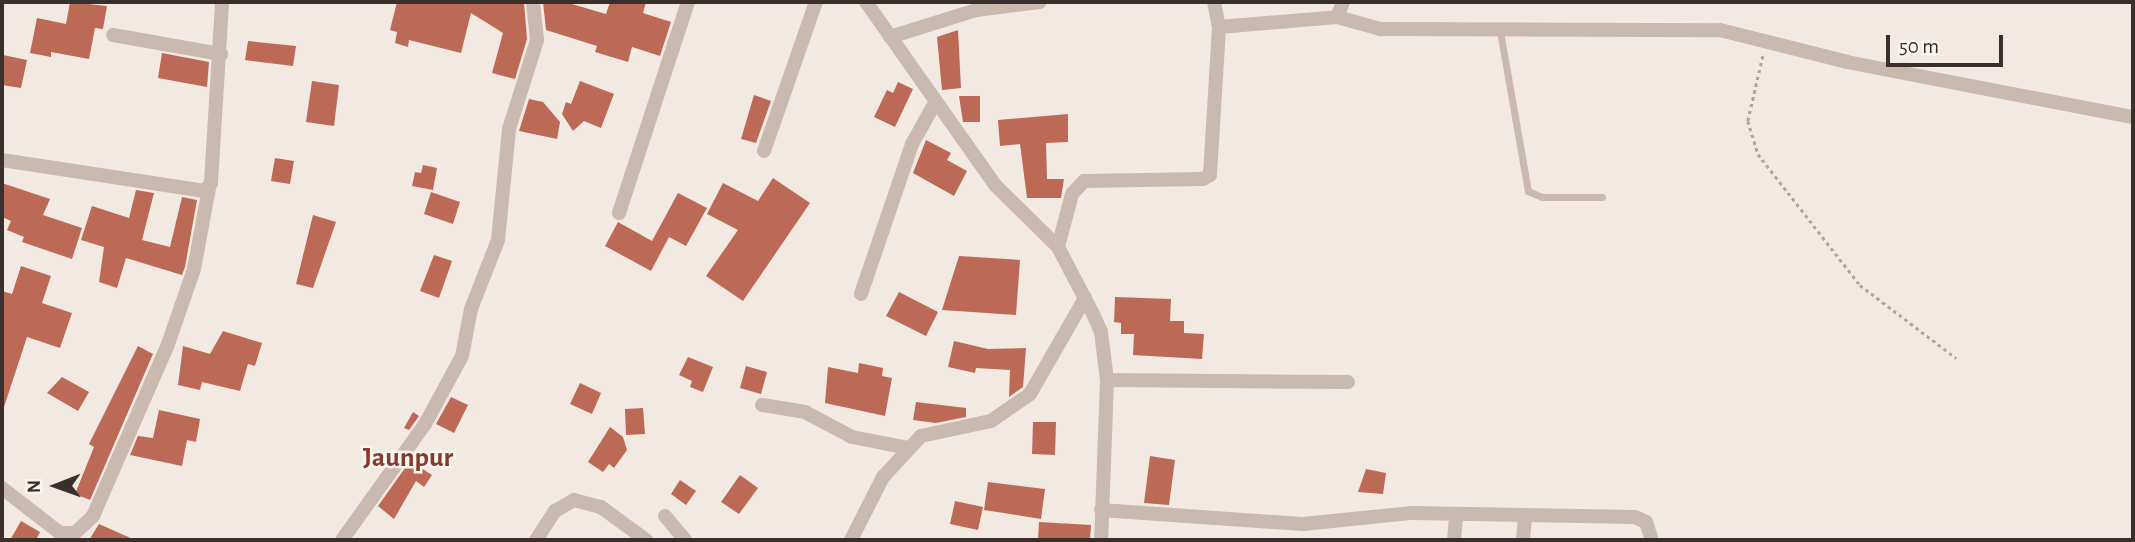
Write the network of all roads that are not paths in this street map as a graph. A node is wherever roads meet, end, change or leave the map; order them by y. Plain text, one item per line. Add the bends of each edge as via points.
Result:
1 (222, 2) edge
2 (533, 2) edge
3 (688, 2) edge
4 (816, 2) edge
5 (866, 2) edge
6 (1040, 2) edge
7 (1214, 2) edge
8 (1343, 2) edge
9 (1337, 17) junction
10 (1219, 27) junction
11 (1500, 31) junction
12 (113, 35) dead end
13 (890, 37) junction
14 (222, 54) junction
15 (935, 103) junction
16 (2133, 117) edge
17 (764, 151) dead end
18 (2, 160) edge
19 (209, 188) junction
20 (1602, 197) dead end
21 (619, 213) dead end
22 (1058, 247) junction
23 (861, 294) dead end
24 (1085, 298) junction
25 (1107, 380) junction
26 (1348, 382) dead end
27 (762, 405) dead end
28 (908, 448) junction
29 (2, 488) edge
30 (1101, 510) junction
31 (665, 516) dead end
32 (1456, 516) junction
33 (1525, 518) junction
34 (75, 537) edge
35 (342, 540) edge
36 (536, 540) edge
37 (646, 540) edge
38 (685, 540) edge
39 (850, 540) edge
40 (1101, 540) edge
41 (1454, 540) edge
42 (1523, 540) edge
43 (1652, 540) edge

1 - 14 street
2 - 35 street via 537,40 509,129 498,240 471,309 463,356 425,424
3 - 21 street
4 - 17 street
5 - 13 street
6 - 13 street via 955,15
7 - 10 street
8 - 9 street
9 - 10 street
9 - 11 street via 1381,29
10 - 22 street via 1210,175 1203,179 1084,181 1072,194
11 - 16 street via 1696,28
11 - 20 lane via 1528,191 1542,197
12 - 14 street
13 - 15 street
14 - 19 street
15 - 22 street via 995,185
15 - 23 street via 912,144
18 - 19 street via 191,192
19 - 34 street via 194,270 167,347 93,516
22 - 24 street
24 - 25 street via 1101,332
24 - 28 street via 1041,378 1019,405 991,421 930,432
25 - 26 street
25 - 30 street
27 - 28 street via 805,412 852,437
28 - 39 street via 867,503
29 - 34 street via 53,529
30 - 32 street via 1303,524 1399,514
30 - 40 street
31 - 38 street
32 - 33 street
32 - 41 street
33 - 42 street
33 - 43 street via 1549,513 1635,517 1646,523
36 - 37 street via 555,511 573,500 601,507

